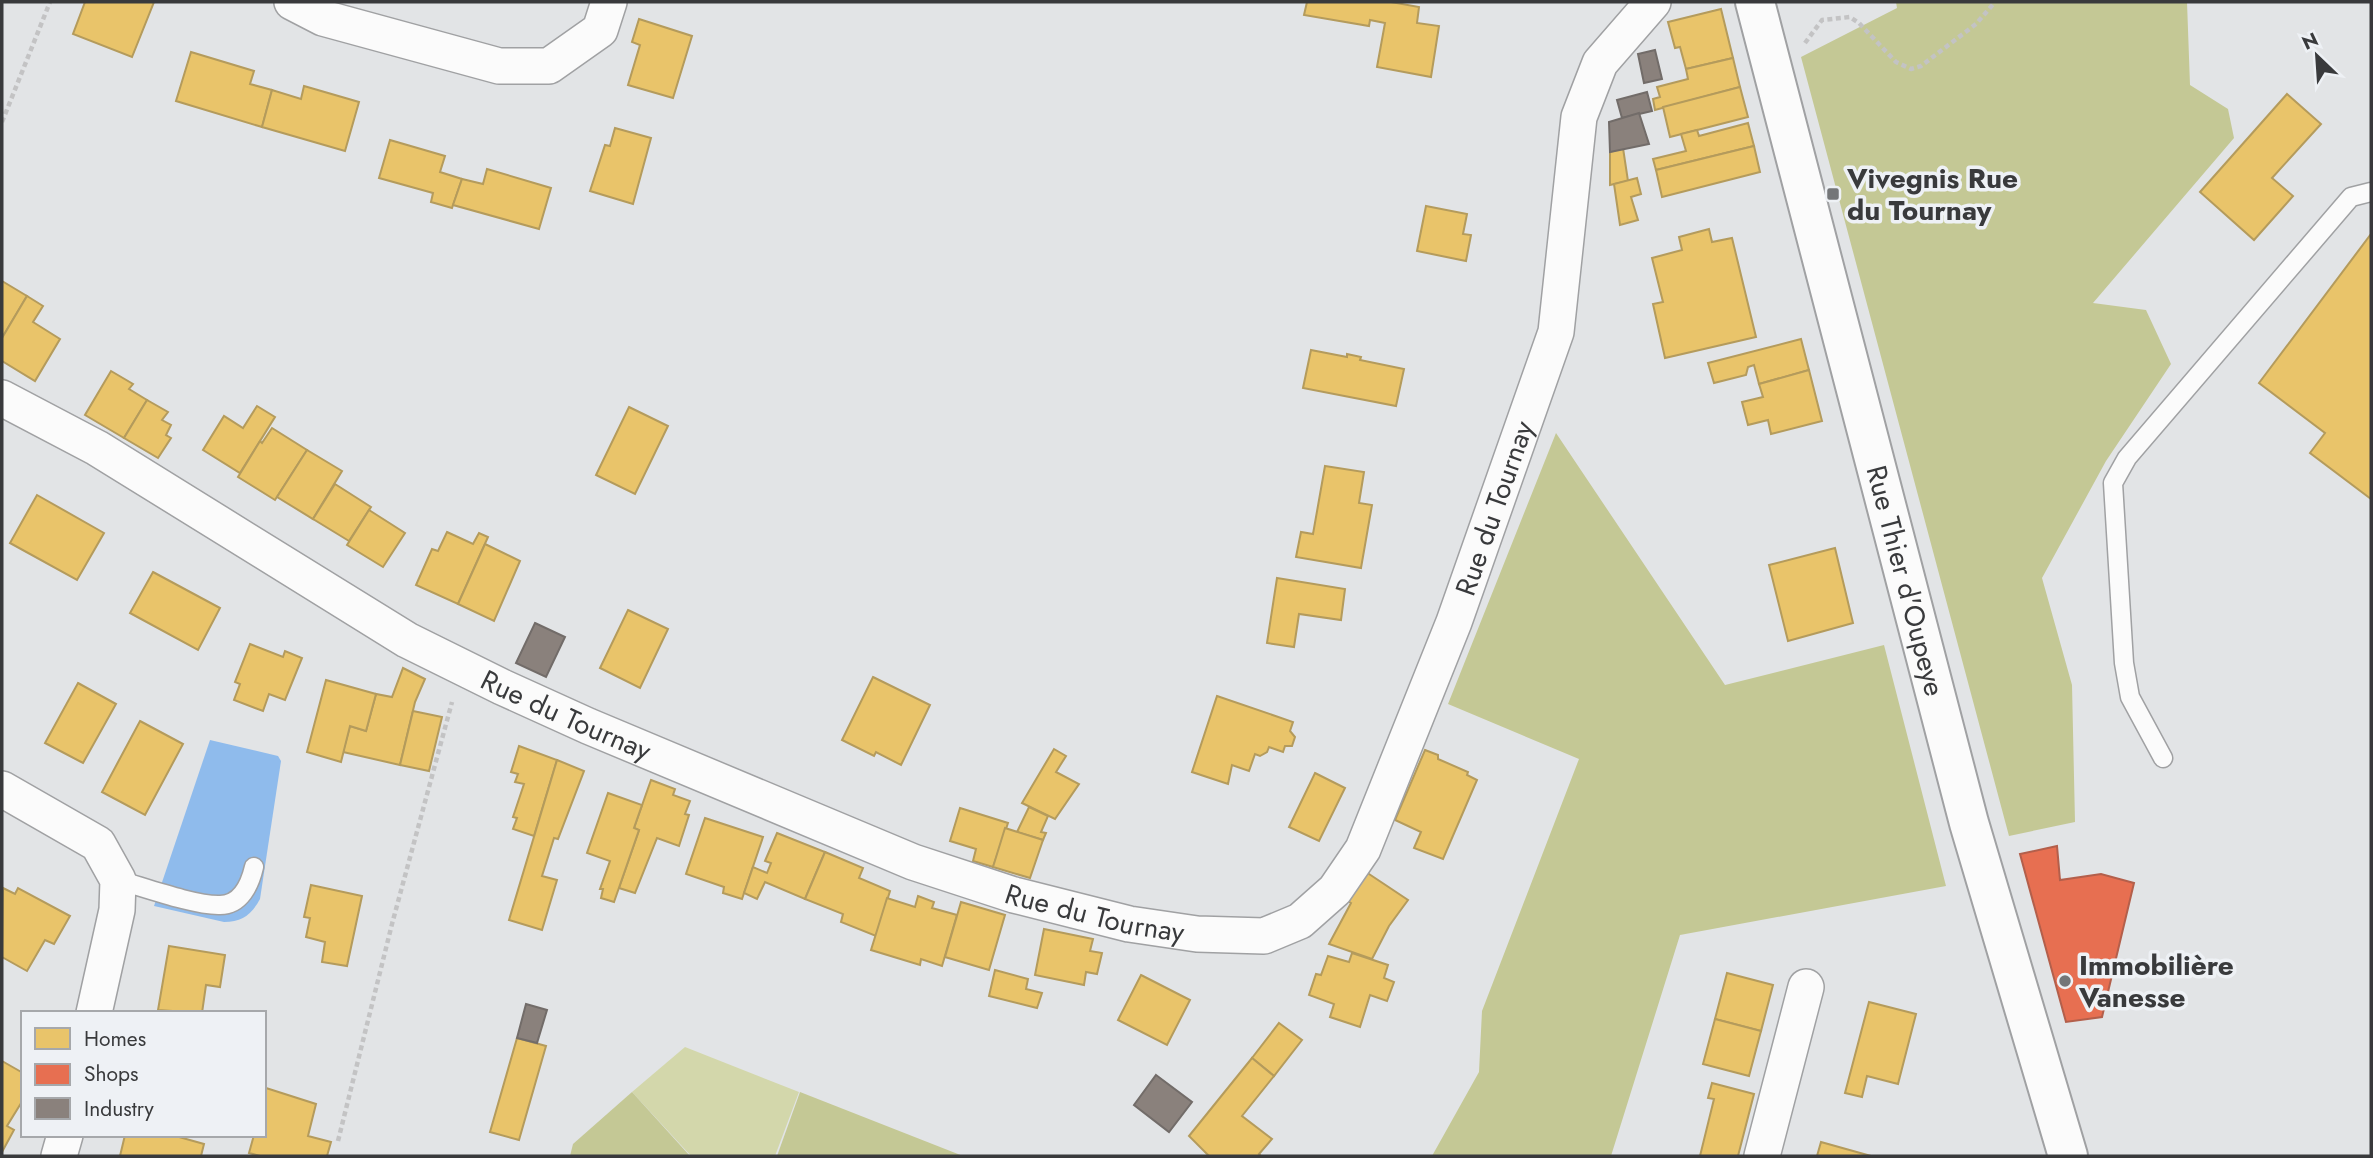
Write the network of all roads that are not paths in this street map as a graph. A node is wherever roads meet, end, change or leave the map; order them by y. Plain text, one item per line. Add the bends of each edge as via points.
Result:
1 (292, 2) edge
2 (609, 2) edge
3 (1653, 2) edge
4 (1755, 2) edge
5 (2371, 192) edge
6 (2, 398) edge
7 (2163, 758) dead end
8 (2, 789) edge
9 (254, 867) dead end
10 (118, 880) junction
11 (1806, 987) dead end
12 (94, 1011) edge
13 (64, 1137) edge
14 (59, 1156) edge
15 (1762, 1156) edge
16 (2068, 1156) edge

1 - 2 street via 323,18 499,66 550,66 600,30
3 - 6 street, Rue du Tournay via 1600,63 1579,117 1556,332 1454,622 1363,849 1335,890 1300,921 1264,936 1197,934 1129,924 1014,895 913,862 588,726 407,640 97,448
4 - 16 main road, Rue Thier d'Oupeye via 1969,823
5 - 7 lane via 2351,197 2127,458 2113,483 2130,697
8 - 10 street via 98,844
9 - 10 lane via 250,885 239,898 222,906
10 - 12 street via 117,910
11 - 15 street
13 - 14 street

